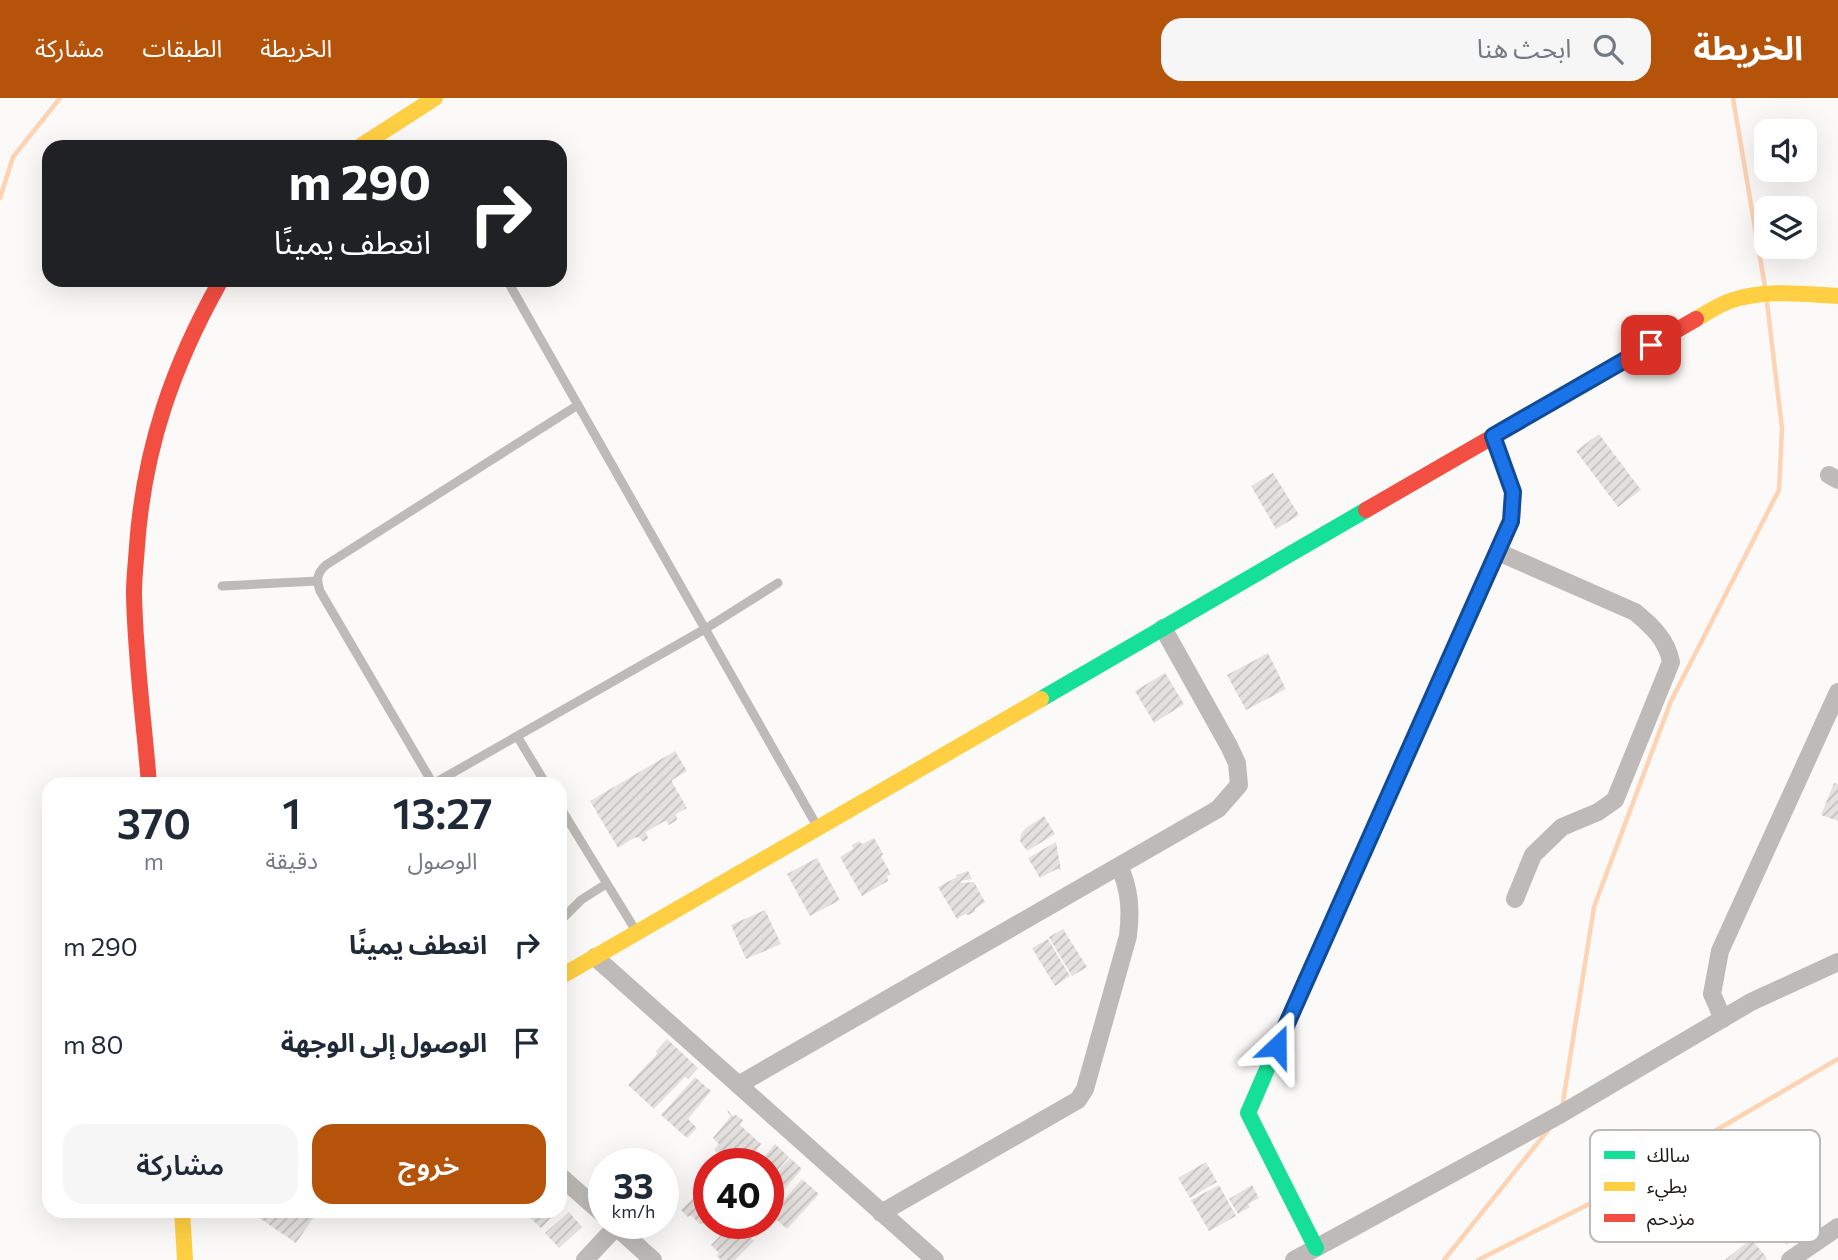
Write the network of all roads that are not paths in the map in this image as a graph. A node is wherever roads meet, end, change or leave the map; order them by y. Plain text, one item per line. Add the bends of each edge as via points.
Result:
1 (435, 98) edge
2 (370, 140) edge
3 (218, 287) edge
4 (511, 287) edge
5 (1838, 296) edge
6 (578, 405) junction
7 (1493, 436) junction
8 (1497, 552) junction
9 (317, 581) junction
10 (778, 583) dead end
11 (222, 586) dead end
12 (1163, 628) junction
13 (705, 629) junction
14 (1838, 692) edge
15 (517, 736) junction
16 (148, 777) edge
17 (429, 777) edge
18 (445, 777) edge
19 (542, 777) edge
20 (567, 819) edge
21 (818, 828) junction
22 (1119, 866) junction
23 (606, 884) junction
24 (1515, 899) dead end
25 (567, 914) edge
26 (637, 933) junction
27 (595, 957) junction
28 (1838, 962) edge
29 (567, 973) edge
30 (1723, 1019) junction
31 (738, 1085) junction
32 (567, 1182) edge
33 (588, 1201) edge
34 (881, 1213) junction
35 (182, 1218) edge
36 (1838, 1227) edge
37 (599, 1239) edge
38 (630, 1239) edge
39 (1820, 1239) edge
40 (1816, 1242) edge
41 (1316, 1248) junction
42 (185, 1260) edge
43 (585, 1260) edge
44 (653, 1260) edge
45 (935, 1260) edge
46 (1294, 1260) edge
47 (1790, 1260) edge

1 - 2 street
3 - 16 street via 171,380 149,449 137,520 134,592
4 - 6 lane
5 - 7 street via 1787,292 1729,302
6 - 9 lane via 327,565
6 - 13 lane
7 - 8 street via 1513,492 1511,521
7 - 12 street
8 - 24 street via 1635,612 1654,627 1669,649 1671,662 1615,800 1562,827 1533,855
8 - 41 street via 1248,1113
9 - 11 lane
9 - 17 lane
10 - 13 lane
12 - 21 street
12 - 22 street via 1230,746 1239,785 1218,809
13 - 15 lane
13 - 21 lane
14 - 30 street via 1720,951 1712,995
15 - 18 lane
15 - 19 lane
20 - 23 lane
21 - 26 street
22 - 31 street
22 - 34 street via 1127,882 1128,936 1078,1100
23 - 25 lane
23 - 26 lane
26 - 27 street
27 - 29 street
27 - 31 street
28 - 30 street
30 - 41 street
31 - 34 street
32 - 33 street
34 - 45 street
35 - 42 street
36 - 39 street
37 - 43 street
38 - 44 street
40 - 47 street
41 - 46 street

